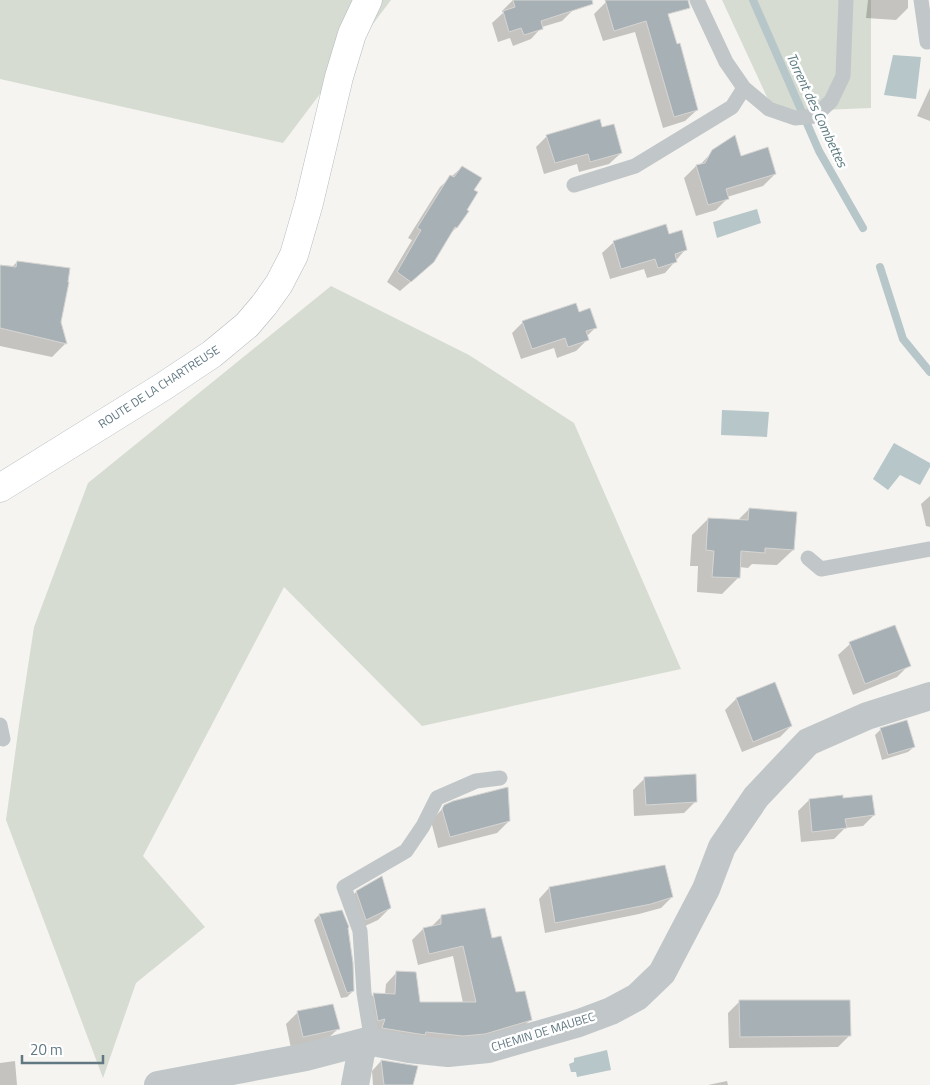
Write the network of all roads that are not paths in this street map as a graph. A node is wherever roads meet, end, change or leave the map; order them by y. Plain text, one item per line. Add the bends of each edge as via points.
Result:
1 (368, 0) edge
2 (697, 0) edge
3 (846, 0) edge
4 (921, 0) edge
5 (927, 42) dead end
6 (744, 88) junction
7 (574, 185) dead end
8 (0, 488) edge
9 (930, 549) edge
10 (808, 558) dead end
11 (930, 696) edge
12 (0, 725) edge
13 (0, 738) edge
14 (500, 778) dead end
15 (367, 1042) junction
16 (158, 1085) edge
17 (355, 1085) edge

1 - 8 main road, ROUTE DE LA CHARTREUSE via 352,34 339,77 294,255 264,305 247,325 212,354
2 - 6 lane via 726,62
3 - 6 lane via 843,76 832,102 815,116 795,118 769,108
4 - 5 lane
6 - 7 lane via 732,108 635,166
9 - 10 lane via 821,569
11 - 15 street, CHEMIN DE MAUBEC via 866,716 808,742 756,797 736,825 722,847 706,889 662,973 637,997 579,1023 488,1050 448,1053
12 - 13 lane via 3,739
14 - 15 lane via 476,780 437,798 406,851 344,886 360,931 370,1030
15 - 16 street, CHEMIN DE MAUBEC
15 - 17 street via 361,1053

